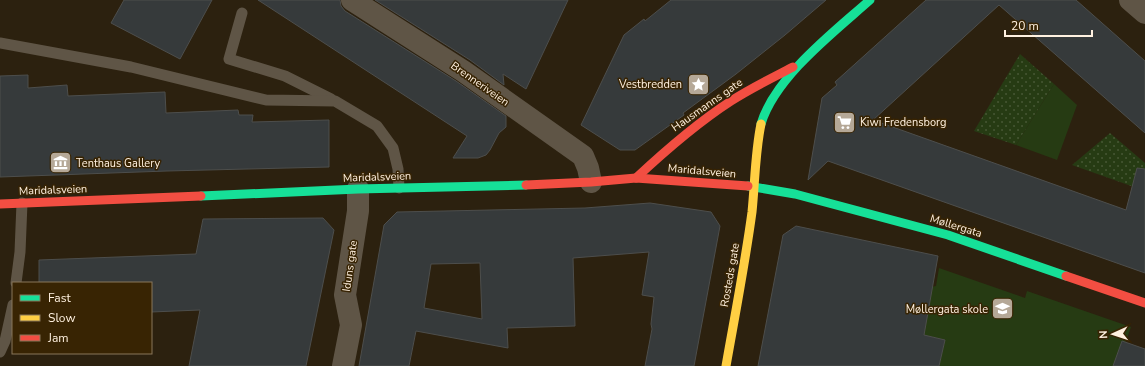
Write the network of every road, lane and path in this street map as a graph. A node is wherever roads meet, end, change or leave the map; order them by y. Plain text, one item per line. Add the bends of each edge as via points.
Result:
1 (352, 0) edge
2 (870, 0) edge
3 (1130, 0) edge
4 (242, 13) dead end
5 (1145, 13) edge
6 (0, 43) edge
7 (800, 63) junction
8 (335, 101) junction
9 (636, 178) junction
10 (591, 182) junction
11 (755, 187) junction
12 (399, 188) junction
13 (358, 190) junction
14 (22, 203) junction
15 (0, 204) edge
16 (16, 282) edge
17 (1145, 303) edge
18 (12, 310) edge
19 (0, 352) edge
20 (343, 366) edge
21 (726, 366) edge

1 - 10 street, Brenneriveien via 463,71 583,156
2 - 7 main road, Hausmanns gate
3 - 5 street
4 - 8 lane via 229,59 285,76
6 - 8 lane via 131,67 266,100
7 - 9 main road, Hausmanns gate via 732,101 701,122 670,146
7 - 11 main road, Hausmanns gate via 765,112 758,142
8 - 12 lane via 377,126 393,148
9 - 10 main road, Maridalsveien
9 - 11 main road, Maridalsveien
10 - 12 main road, Maridalsveien
11 - 17 main road, Møllergata via 795,194 948,236
11 - 21 main road, Rosteds gate
12 - 13 main road, Maridalsveien
13 - 14 main road, Maridalsveien
13 - 20 street, Iduns gate via 358,211 345,295 351,325
14 - 15 main road, Maridalsveien
14 - 16 lane
18 - 19 lane

